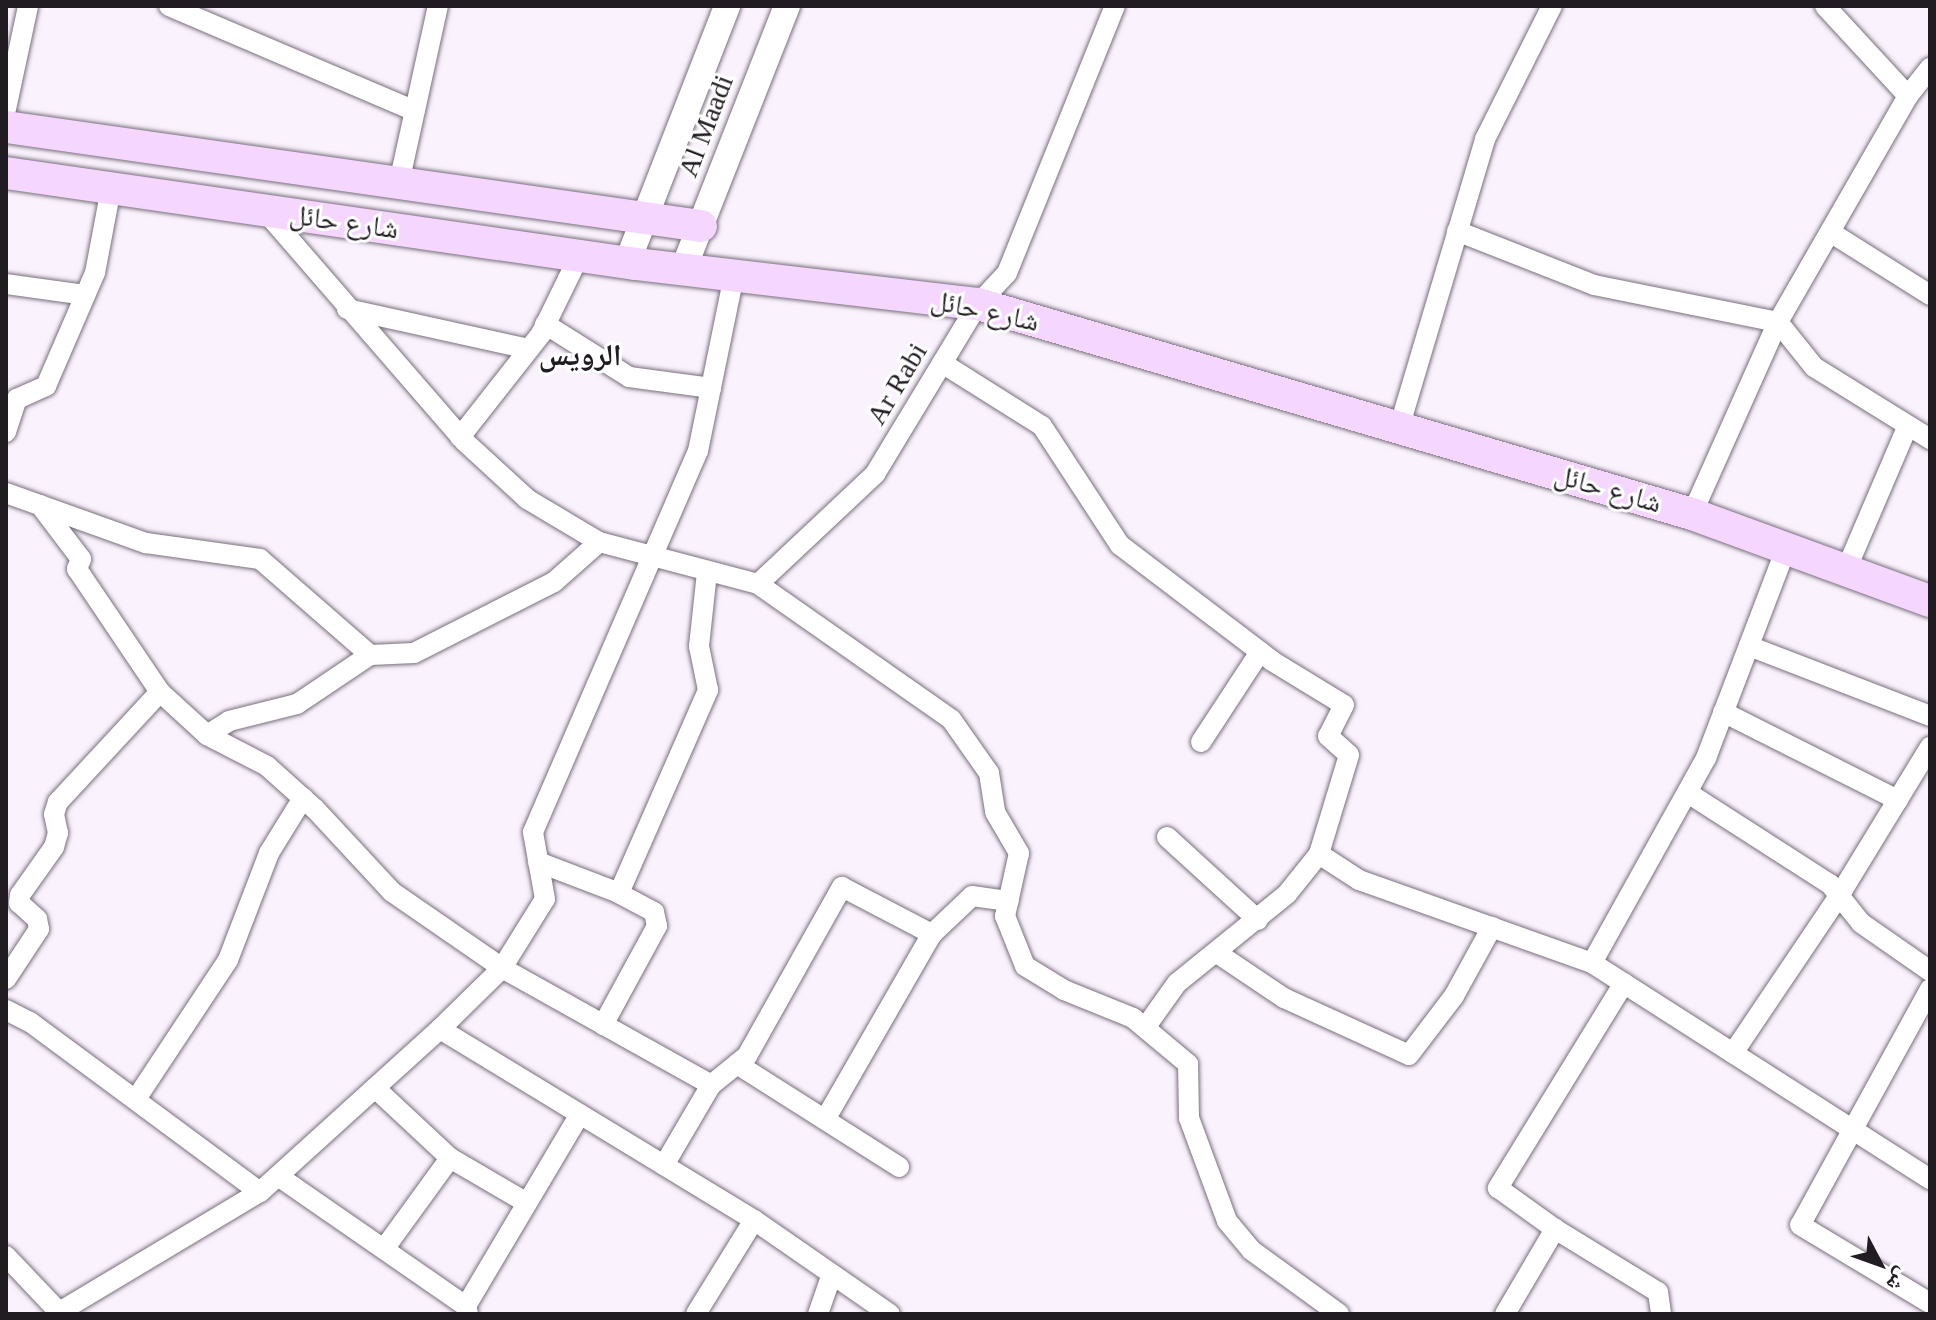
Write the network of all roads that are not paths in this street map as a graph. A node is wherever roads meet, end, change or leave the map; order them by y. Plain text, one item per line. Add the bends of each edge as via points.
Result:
1 (28, 6) edge
2 (169, 6) edge
3 (438, 6) edge
4 (727, 6) edge
5 (787, 6) edge
6 (1115, 6) edge
7 (1552, 6) edge
8 (1825, 6) edge
9 (203, 13) edge
10 (1930, 68) edge
11 (1908, 96) junction
12 (6, 109) edge
13 (415, 111) junction
14 (6, 127) edge
15 (6, 173) edge
16 (399, 183) junction
17 (111, 188) junction
18 (265, 211) junction
19 (644, 217) junction
20 (701, 226) junction
21 (1457, 231) junction
22 (1830, 232) junction
23 (579, 256) junction
24 (627, 263) junction
25 (683, 270) junction
26 (734, 276) junction
27 (6, 284) edge
28 (85, 295) junction
29 (1930, 295) edge
30 (978, 304) junction
31 (347, 309) junction
32 (1778, 322) junction
33 (545, 324) junction
34 (529, 349) junction
35 (942, 363) junction
36 (711, 388) junction
37 (1399, 428) junction
38 (1907, 428) junction
39 (6, 432) edge
40 (460, 437) junction
41 (1930, 439) edge
42 (6, 493) edge
43 (40, 505) junction
44 (1692, 514) junction
45 (599, 542) junction
46 (1786, 548) junction
47 (649, 558) junction
48 (1846, 570) junction
49 (707, 572) junction
50 (758, 584) junction
51 (1930, 601) edge
52 (1749, 646) junction
53 (1260, 652) junction
54 (370, 655) junction
55 (160, 692) junction
56 (1723, 712) junction
57 (1930, 716) edge
58 (207, 735) junction
59 (1201, 742) dead end
60 (1930, 747) edge
61 (1688, 793) junction
62 (303, 798) junction
63 (1898, 800) junction
64 (1167, 837) dead end
65 (1319, 854) junction
66 (538, 862) junction
67 (619, 893) junction
68 (1839, 896) junction
69 (1009, 901) junction
70 (1258, 920) junction
71 (1492, 927) junction
72 (932, 934) junction
73 (1217, 953) junction
74 (1592, 963) junction
75 (502, 968) junction
76 (1930, 971) edge
77 (6, 979) edge
78 (1624, 983) junction
79 (1930, 989) edge
80 (6, 1010) edge
81 (603, 1025) junction
82 (1145, 1028) junction
83 (440, 1029) junction
84 (1733, 1053) junction
85 (737, 1064) junction
86 (711, 1085) junction
87 (375, 1088) junction
88 (136, 1099) junction
89 (580, 1114) junction
90 (826, 1118) junction
91 (1851, 1128) junction
92 (450, 1158) junction
93 (664, 1165) junction
94 (899, 1167) dead end
95 (278, 1176) junction
96 (1930, 1179) edge
97 (260, 1192) junction
98 (527, 1203) junction
99 (754, 1220) junction
100 (1555, 1229) junction
101 (384, 1249) junction
102 (6, 1256) edge
103 (832, 1274) junction
104 (1930, 1303) edge
105 (1314, 1308) edge
106 (467, 1310) edge
107 (58, 1313) edge
108 (696, 1314) edge
109 (818, 1314) edge
110 (890, 1314) edge
111 (1339, 1314) edge
112 (1505, 1314) edge
113 (1661, 1314) edge

1 - 12 street
2 - 9 street
3 - 13 street
4 - 19 street, Al Maadi
5 - 20 street, Al Maadi
6 - 30 street, Ar Rabi via 1007,273
7 - 21 street via 1485,139
8 - 11 street
9 - 13 street
10 - 11 street
11 - 22 street
13 - 16 street
14 - 16 main road, شارع حائل
15 - 17 main road, شارع حائل
16 - 19 main road, شارع حائل
17 - 18 main road, شارع حائل
17 - 28 street via 95,273
18 - 23 main road, شارع حائل
18 - 31 street
19 - 20 main road, شارع حائل
19 - 24 street, Al Maadi
20 - 25 street, Al Maadi
21 - 32 street via 1594,285
21 - 37 street
22 - 29 street
22 - 32 street
23 - 24 main road, شارع حائل
23 - 33 street
24 - 25 main road, شارع حائل
25 - 26 main road, شارع حائل
26 - 30 main road, شارع حائل
26 - 36 street
27 - 28 street
28 - 39 street via 46,386 17,399
30 - 35 street, Ar Rabi
30 - 37 main road, شارع حائل
31 - 34 street
31 - 40 street
32 - 38 street via 1814,367
32 - 44 street
33 - 34 street
33 - 36 street via 629,377
34 - 40 street
35 - 50 street, Ar Rabi via 875,474
35 - 53 street via 1042,426 1120,545
36 - 47 street via 698,451
37 - 44 main road, شارع حائل
38 - 41 street
38 - 48 street
40 - 45 street via 527,499
42 - 43 street
43 - 54 street via 146,543 260,559
43 - 55 street via 81,559 77,569
44 - 46 main road, شارع حائل
45 - 47 street
45 - 54 street via 554,582 414,653
46 - 48 main road, شارع حائل
46 - 52 street
47 - 49 street
47 - 66 street via 533,832
48 - 51 main road, شارع حائل
49 - 50 street
49 - 67 street via 699,646 708,690
50 - 69 street via 951,719 989,773 995,812 1019,853
52 - 56 street
52 - 57 street
53 - 59 street
53 - 65 street via 1344,705 1328,736 1349,755
54 - 58 street via 297,704 229,721
55 - 58 street
55 - 77 street via 58,802 54,847 20,895 19,903 37,919 39,929
56 - 61 street
56 - 63 street
58 - 62 street via 267,766
60 - 63 street
61 - 68 street via 1830,884
61 - 74 street
62 - 75 street via 392,892
62 - 88 street via 269,853 228,960
63 - 68 street
64 - 70 street
65 - 70 street
65 - 71 street via 1359,880
66 - 67 street
66 - 75 street via 545,899
67 - 81 street via 654,912 657,926
68 - 76 street via 1861,923
68 - 84 street
69 - 72 street via 972,896
69 - 82 street via 1005,916 1025,966
70 - 73 street
71 - 73 street via 1454,996 1409,1055 1284,998
71 - 74 street
72 - 85 street via 842,887 747,1056
72 - 90 street
73 - 82 street via 1177,983
74 - 78 street
75 - 81 street
75 - 83 street
78 - 84 street
78 - 100 street via 1498,1188
79 - 91 street
80 - 88 street
81 - 86 street
82 - 105 street via 1188,1064 1189,1118 1227,1221
83 - 87 street
83 - 89 street
84 - 91 street
85 - 86 street
85 - 90 street
86 - 93 street
87 - 92 street
87 - 95 street
88 - 97 street
89 - 93 street
89 - 98 street
90 - 94 street
91 - 96 street
91 - 104 street via 1800,1225
92 - 98 street
92 - 101 street
93 - 99 street
95 - 97 street
95 - 101 street
97 - 107 street
98 - 106 street
99 - 103 street
99 - 108 street
100 - 112 street
100 - 113 street via 1658,1292
101 - 106 street
102 - 107 street
103 - 109 street
103 - 110 street
105 - 111 street

